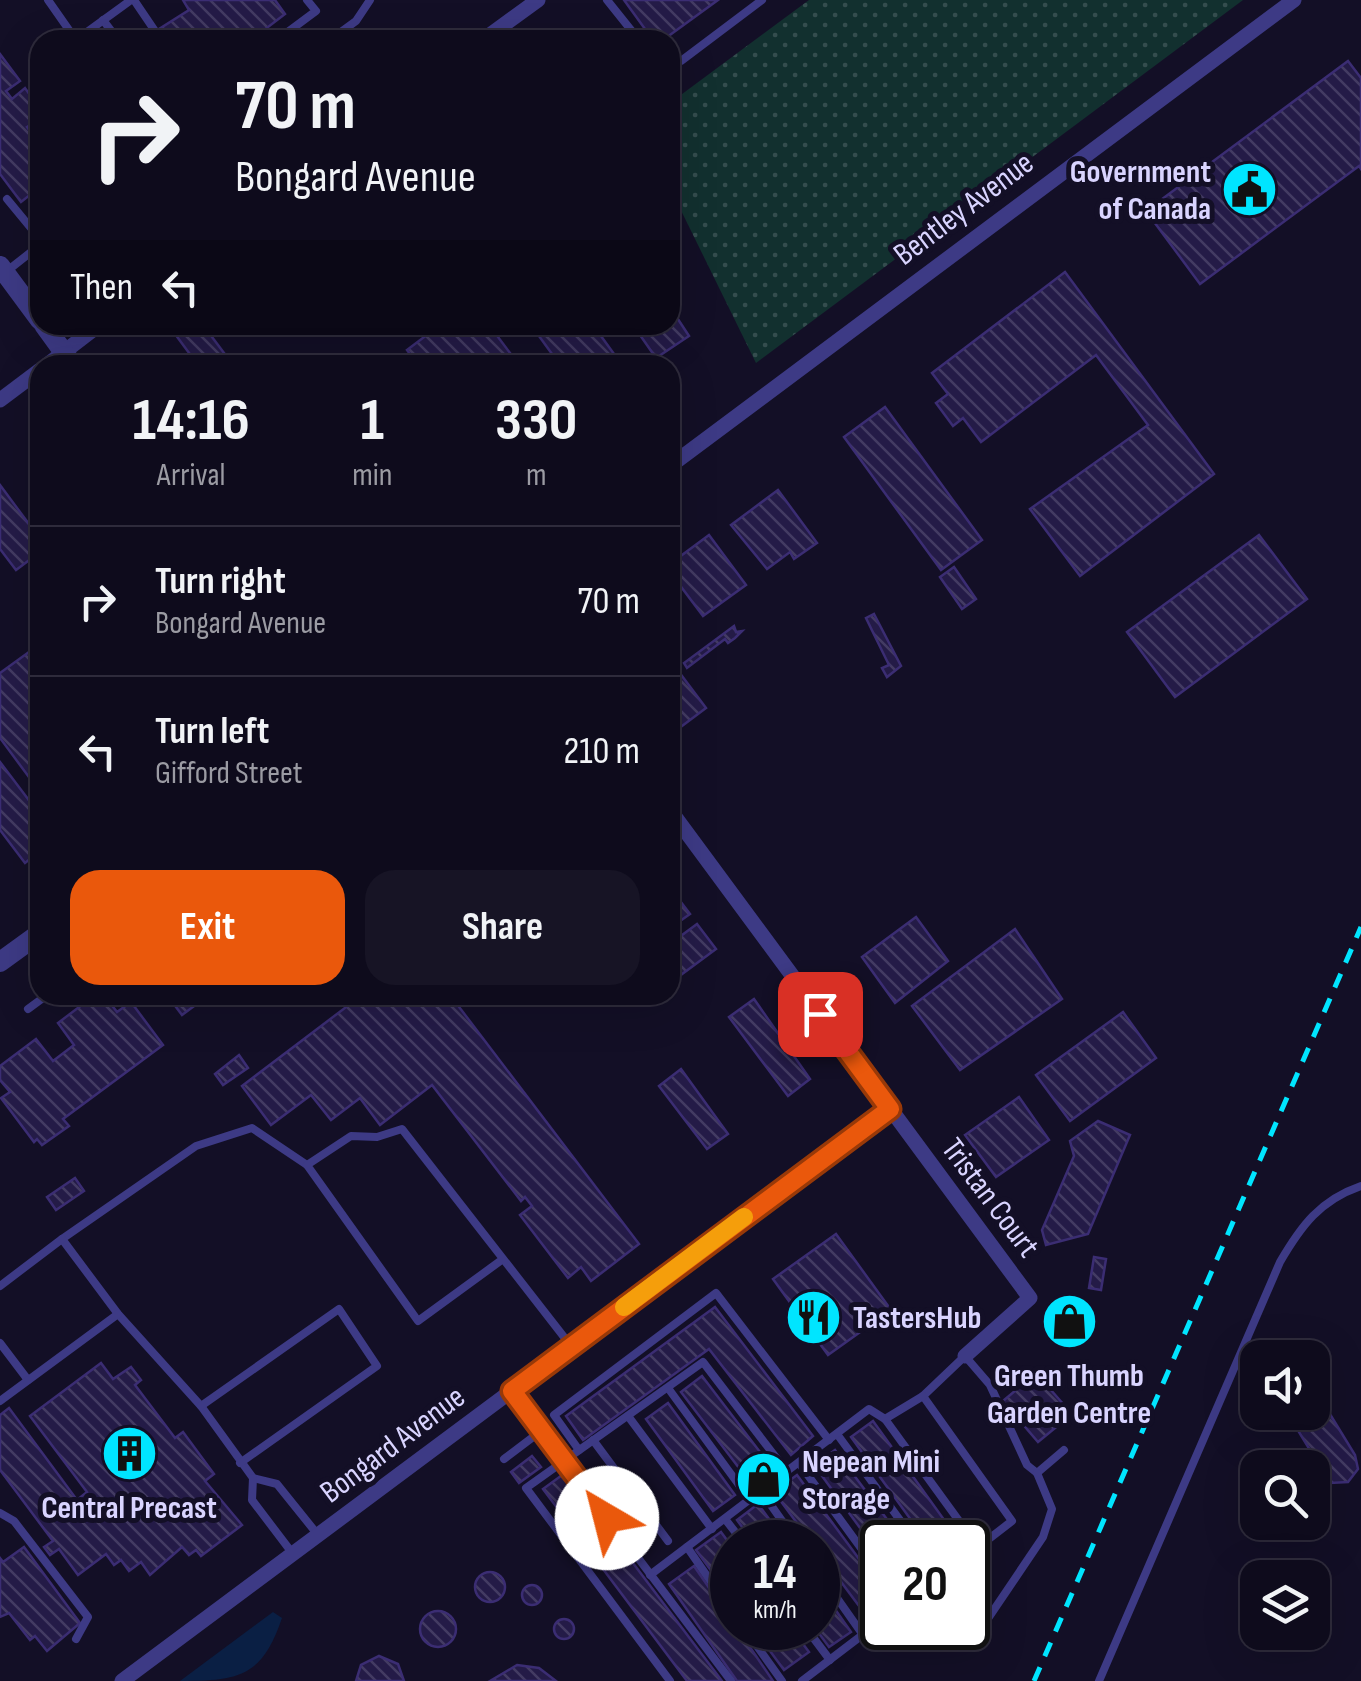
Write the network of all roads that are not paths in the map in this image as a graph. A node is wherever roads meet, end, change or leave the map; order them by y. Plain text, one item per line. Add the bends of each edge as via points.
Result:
1 (48, 0) edge
2 (132, 0) edge
3 (307, 0) edge
4 (538, 0) edge
5 (607, 0) edge
6 (762, 0) edge
7 (1294, 0) edge
8 (368, 3) edge
9 (103, 20) junction
10 (69, 30) edge
11 (90, 30) edge
12 (110, 30) edge
13 (154, 30) edge
14 (290, 30) edge
15 (344, 30) edge
16 (497, 30) edge
17 (631, 30) edge
18 (680, 61) edge
19 (7, 199) dead end
20 (30, 229) edge
21 (30, 250) edge
22 (2, 272) edge
23 (30, 307) edge
24 (88, 335) edge
25 (67, 355) edge
26 (30, 378) edge
27 (0, 400) edge
28 (680, 459) edge
29 (680, 824) edge
30 (30, 940) edge
31 (0, 962) edge
32 (33, 1005) edge
33 (28, 1009) dead end
34 (890, 1109) junction
35 (307, 1165) junction
36 (1361, 1186) edge
37 (62, 1240) junction
38 (502, 1259) junction
39 (0, 1286) edge
40 (118, 1314) junction
41 (0, 1342) edge
42 (571, 1346) junction
43 (965, 1356) junction
44 (28, 1380) junction
45 (668, 1388) junction
46 (512, 1391) junction
47 (924, 1396) junction
48 (0, 1401) edge
49 (200, 1406) junction
50 (628, 1416) junction
51 (885, 1418) junction
52 (542, 1431) junction
53 (833, 1437) junction
54 (594, 1440) junction
55 (579, 1450) junction
56 (1064, 1450) dead end
57 (504, 1459) dead end
58 (564, 1462) junction
59 (240, 1463) junction
60 (799, 1463) junction
61 (787, 1472) junction
62 (1037, 1473) junction
63 (254, 1478) junction
64 (761, 1491) junction
65 (750, 1500) junction
66 (0, 1513) edge
67 (725, 1518) joint
68 (722, 1520) edge
69 (782, 1520) edge
70 (899, 1520) edge
71 (959, 1520) edge
72 (710, 1525) edge
73 (710, 1530) edge
74 (318, 1536) junction
75 (990, 1538) edge
76 (668, 1541) dead end
77 (860, 1546) edge
78 (686, 1548) junction
79 (293, 1554) junction
80 (650, 1575) junction
81 (710, 1581) edge
82 (840, 1602) edge
83 (990, 1618) dead end
84 (860, 1631) edge
85 (860, 1637) edge
86 (76, 1639) dead end
87 (760, 1650) edge
88 (822, 1650) edge
89 (830, 1660) junction
90 (122, 1681) edge
91 (670, 1681) edge
92 (731, 1681) edge
93 (782, 1681) edge
94 (802, 1681) edge
95 (1098, 1681) edge

1 - 10 lane
2 - 9 lane
2 - 13 lane
3 - 14 lane via 316,11
4 - 16 street
5 - 17 lane
6 - 18 lane
7 - 28 street, Bentley Avenue
8 - 15 lane
9 - 11 lane
9 - 12 lane
19 - 20 lane
21 - 22 lane
22 - 23 street
24 - 25 street
26 - 27 street
29 - 34 street
30 - 31 street
32 - 33 lane
34 - 42 street, Bongard Avenue
34 - 43 street, Tristan Court via 1030,1298
35 - 37 lane via 252,1128 196,1146
35 - 38 lane via 351,1136 402,1129
35 - 38 lane via 418,1321
36 - 95 lane via 1323,1204 1280,1262
37 - 39 lane
37 - 40 lane
38 - 42 lane
40 - 44 lane
40 - 49 lane
41 - 44 lane
42 - 46 street, Bongard Avenue
43 - 47 lane
43 - 62 lane via 990,1385 1027,1465
44 - 48 lane
45 - 50 lane
45 - 61 lane via 703,1362
45 - 65 lane
46 - 52 lane
46 - 74 street, Bongard Avenue
47 - 51 lane
47 - 75 lane via 1012,1521
49 - 59 lane
49 - 59 lane via 339,1310 377,1366
50 - 54 lane
50 - 72 lane
51 - 53 lane via 869,1410
51 - 71 lane
52 - 57 lane
52 - 58 lane
53 - 55 lane via 716,1293 554,1415
53 - 60 lane
53 - 70 lane
54 - 55 lane
54 - 76 lane
55 - 58 lane
56 - 62 lane
58 - 80 lane
58 - 91 lane via 526,1488
59 - 63 lane
60 - 61 lane
60 - 77 lane
61 - 64 lane
62 - 83 lane via 1052,1509 1043,1537
63 - 74 lane via 276,1484
63 - 79 lane via 252,1500
64 - 65 lane
64 - 69 lane
65 - 67 lane
66 - 86 lane via 14,1521 88,1617
67 - 68 lane
73 - 78 lane
74 - 79 street, Bongard Avenue
78 - 80 lane
78 - 81 lane
79 - 90 street, Bongard Avenue
80 - 92 lane
82 - 84 lane
85 - 89 lane
87 - 93 lane
88 - 89 lane
89 - 94 lane

